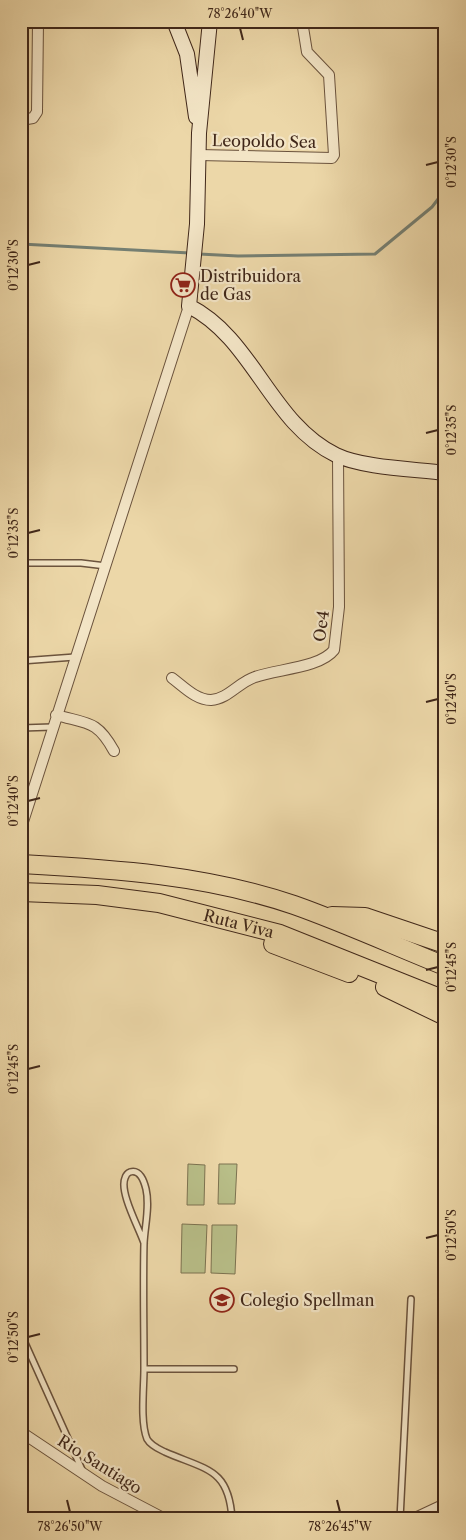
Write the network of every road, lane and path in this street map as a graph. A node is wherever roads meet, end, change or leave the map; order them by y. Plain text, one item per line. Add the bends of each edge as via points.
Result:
1 (38, 21) edge
2 (174, 21) edge
3 (210, 21) edge
4 (302, 21) edge
5 (21, 120) edge
6 (199, 133) junction
7 (199, 155) junction
8 (188, 306) junction
9 (445, 334) edge
10 (445, 351) edge
11 (338, 456) junction
12 (445, 473) edge
13 (21, 563) edge
14 (106, 566) junction
15 (75, 657) junction
16 (21, 661) edge
17 (172, 678) dead end
18 (56, 715) junction
19 (52, 727) junction
20 (21, 728) edge
21 (114, 751) dead end
22 (21, 828) edge
23 (21, 864) edge
24 (21, 892) edge
25 (325, 917) junction
26 (218, 919) junction
27 (445, 944) edge
28 (445, 966) edge
29 (445, 1000) edge
30 (445, 1016) edge
31 (144, 1243) junction
32 (411, 1299) dead end
33 (21, 1334) edge
34 (144, 1369) junction
35 (234, 1369) dead end
36 (21, 1432) edge
37 (85, 1474) junction
38 (445, 1504) edge
39 (165, 1519) edge
40 (232, 1519) edge
41 (400, 1519) edge
42 (413, 1519) edge

1 - 5 street via 37,112 33,118
2 - 6 street via 187,54
3 - 6 street
4 - 7 street, Leopoldo Sea via 307,52 330,75 332,158
6 - 7 street
7 - 8 street via 197,224
8 - 11 street via 230,338 291,420 311,440
8 - 14 street
9 - 10 street
11 - 12 street
11 - 17 street, Oe4 via 339,607 334,650 322,660 253,677 237,685 226,696 213,700 201,699
13 - 14 lane
14 - 15 street
15 - 16 lane
15 - 18 street
18 - 19 street
18 - 21 street via 96,726
19 - 20 lane
19 - 22 street
23 - 25 highway, Ruta Viva via 163,874 234,888
24 - 26 highway, Ruta Viva via 97,895 159,903
25 - 27 highway via 364,917
25 - 28 highway, Ruta Viva
26 - 29 highway, Ruta Viva via 280,934
26 - 30 highway via 386,987
31 - 31 lane via 146,1188 141,1175 130,1172 124,1181 125,1191
31 - 34 lane
32 - 41 lane
33 - 37 lane
34 - 35 lane
34 - 40 lane via 147,1439 159,1449 214,1473 223,1481
36 - 37 street, Rio Santiago
37 - 39 street, Rio Santiago
38 - 42 street

